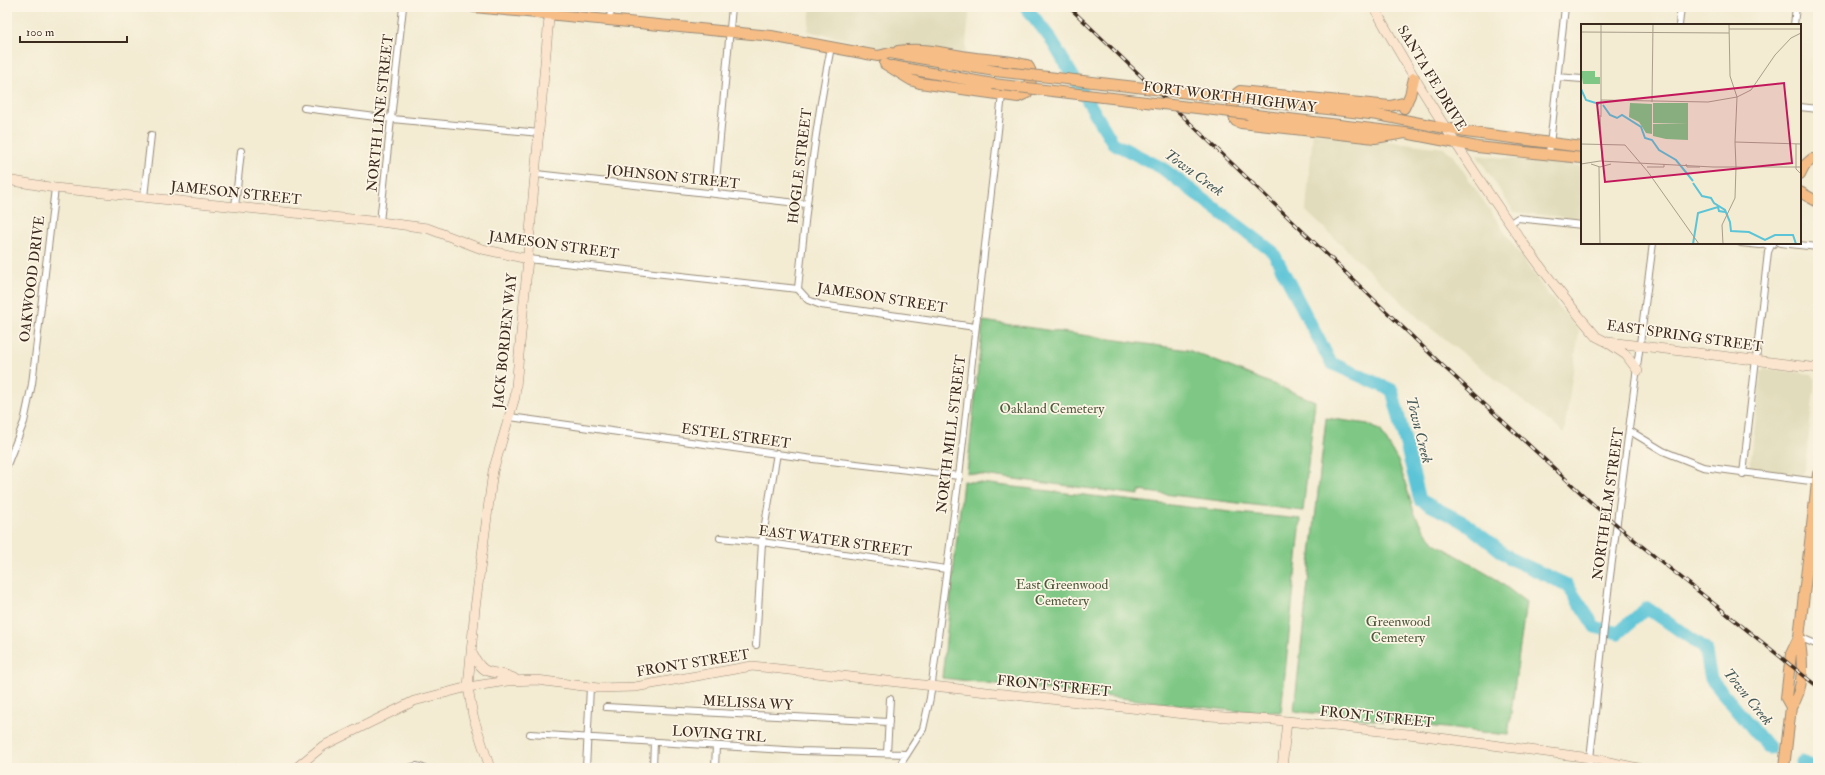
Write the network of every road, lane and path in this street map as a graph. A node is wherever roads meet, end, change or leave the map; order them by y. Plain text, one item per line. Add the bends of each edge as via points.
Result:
1 (403, 7) edge
2 (474, 7) edge
3 (611, 7) edge
4 (732, 7) edge
5 (1374, 7) edge
6 (1565, 7) edge
7 (1681, 7) edge
8 (1796, 7) edge
9 (517, 9) edge
10 (550, 11) edge
11 (610, 20) junction
12 (1679, 24) edge
13 (1794, 24) edge
14 (729, 31) junction
15 (831, 47) junction
16 (890, 53) junction
17 (878, 56) junction
18 (884, 64) junction
19 (1557, 77) junction
20 (1414, 78) junction
21 (1581, 79) edge
22 (1002, 95) junction
23 (1408, 102) junction
24 (1801, 107) edge
25 (304, 108) dead end
26 (1818, 109) edge
27 (1378, 115) junction
28 (392, 119) junction
29 (1446, 128) junction
30 (540, 133) junction
31 (1405, 133) junction
32 (151, 135) dead end
33 (1455, 143) junction
34 (1550, 143) junction
35 (1581, 146) edge
36 (241, 151) dead end
37 (1549, 154) junction
38 (1581, 158) edge
39 (1815, 158) edge
40 (1801, 162) edge
41 (1801, 172) edge
42 (536, 174) junction
43 (7, 180) edge
44 (55, 188) junction
45 (1801, 191) edge
46 (715, 192) junction
47 (144, 197) junction
48 (1818, 202) edge
49 (806, 204) junction
50 (235, 207) junction
51 (380, 222) junction
52 (1509, 224) junction
53 (1581, 225) edge
54 (1653, 244) edge
55 (1750, 244) edge
56 (1766, 244) edge
57 (1772, 244) edge
58 (1790, 244) edge
59 (1818, 247) edge
60 (528, 259) junction
61 (798, 289) junction
62 (975, 327) junction
63 (1607, 342) junction
64 (1641, 346) junction
65 (1756, 361) junction
66 (1818, 368) edge
67 (1638, 371) junction
68 (510, 417) junction
69 (1630, 431) junction
70 (777, 453) junction
71 (7, 465) edge
72 (1743, 474) junction
73 (959, 476) junction
74 (1818, 479) edge
75 (720, 538) dead end
76 (762, 542) junction
77 (946, 568) junction
78 (1800, 637) junction
79 (756, 645) dead end
80 (1818, 645) edge
81 (471, 651) junction
82 (519, 680) junction
83 (468, 687) junction
84 (590, 687) junction
85 (931, 687) junction
86 (890, 699) dead end
87 (606, 707) dead end
88 (1287, 721) junction
89 (889, 722) junction
90 (530, 734) dead end
91 (588, 738) junction
92 (654, 742) junction
93 (716, 746) junction
94 (887, 753) junction
95 (907, 754) junction
96 (1590, 758) junction
97 (296, 768) edge
98 (409, 768) edge
99 (423, 768) edge
100 (490, 768) edge
101 (586, 768) edge
102 (653, 768) edge
103 (715, 768) edge
104 (898, 768) edge
105 (1282, 768) edge
106 (1589, 768) edge
107 (1638, 768) edge
108 (1784, 768) edge

1 - 28 street, NORTH LINE STREET
2 - 9 main road, FORT WORTH HIGHWAY
3 - 11 street
4 - 14 street
5 - 20 street, SANTA FE DRIVE
6 - 19 street
7 - 12 street
8 - 13 street
9 - 10 main road, FORT WORTH HIGHWAY
10 - 11 main road, FORT WORTH HIGHWAY
10 - 30 street, JACK BORDEN WAY
11 - 14 main road, FORT WORTH HIGHWAY
14 - 15 main road, FORT WORTH HIGHWAY
14 - 46 street
15 - 17 main road, FORT WORTH HIGHWAY
15 - 49 street, HOGLE STREET via 820,103
16 - 17 main road, FORT WORTH HIGHWAY
16 - 22 main road via 915,49 934,50 1021,63 1030,68 1032,73 1027,93 1018,96
16 - 27 main road, FORT WORTH HIGHWAY, bridge via 994,71
17 - 18 main road
18 - 22 main road via 920,83
18 - 31 main road, FORT WORTH HIGHWAY, bridge via 993,84
19 - 21 street
19 - 34 street
20 - 23 main road
20 - 29 street, SANTA FE DRIVE
22 - 62 street, NORTH MILL STREET
23 - 27 main road via 1400,110
23 - 31 main road via 1390,106 1240,91 1234,97 1232,112 1236,121 1241,123 1375,138
24 - 26 street
25 - 28 street
27 - 29 main road, FORT WORTH HIGHWAY
28 - 30 street
28 - 51 street, NORTH LINE STREET
29 - 33 street, SANTA FE DRIVE
29 - 34 main road, FORT WORTH HIGHWAY
30 - 42 street, JACK BORDEN WAY
31 - 33 main road, FORT WORTH HIGHWAY
32 - 47 street
33 - 37 main road, FORT WORTH HIGHWAY
33 - 52 street, EAST SPRING STREET
34 - 35 main road, FORT WORTH HIGHWAY
34 - 37 street
36 - 50 street
37 - 38 main road, FORT WORTH HIGHWAY
39 - 40 main road
39 - 41 main road via 1804,166
42 - 46 street, JOHNSON STREET
42 - 60 street, JACK BORDEN WAY
43 - 44 street, JAMESON STREET
44 - 47 street, JAMESON STREET
44 - 71 street, OAKWOOD DRIVE via 32,384 24,422
45 - 48 main road
46 - 49 street, JOHNSON STREET
47 - 50 street, JAMESON STREET
49 - 61 street, HOGLE STREET
50 - 51 street, JAMESON STREET
51 - 60 street, JAMESON STREET via 427,228 482,249
52 - 53 street via 1518,218
52 - 63 street, EAST SPRING STREET via 1583,321 1597,337
54 - 64 street, NORTH ELM STREET
55 - 56 street
57 - 65 street via 1768,252
58 - 59 street
60 - 61 street, JAMESON STREET
60 - 68 street, JACK BORDEN WAY via 517,378
61 - 62 street, JAMESON STREET via 808,300 821,305
62 - 73 street, NORTH MILL STREET
63 - 64 street, EAST SPRING STREET
63 - 67 street via 1626,355
64 - 65 street, EAST SPRING STREET
64 - 67 street, NORTH ELM STREET
65 - 66 street, EAST SPRING STREET
65 - 72 street
67 - 69 street, NORTH ELM STREET
68 - 70 street, ESTEL STREET
68 - 81 street, JACK BORDEN WAY via 493,471
69 - 72 street via 1681,460
69 - 96 street, NORTH ELM STREET
70 - 73 street, ESTEL STREET
70 - 76 street
72 - 74 street
73 - 77 street, NORTH MILL STREET
74 - 78 main road
75 - 76 street, EAST WATER STREET
76 - 77 street, EAST WATER STREET
76 - 79 street
77 - 85 street, NORTH MILL STREET
78 - 80 street
78 - 108 main road via 1791,654 1786,698 1791,707
81 - 82 street via 478,665 485,671
81 - 83 street, JACK BORDEN WAY
82 - 83 street, FRONT STREET
82 - 84 street, FRONT STREET
83 - 97 street, FRONT STREET via 414,701 323,746
83 - 100 street, JACK BORDEN WAY via 473,716
84 - 85 street, FRONT STREET via 635,687 752,666
84 - 91 street
85 - 88 street, FRONT STREET via 1194,715
85 - 95 street, NORTH MILL STREET via 923,729
86 - 89 street
87 - 89 street, MELISSA WY
88 - 96 street, FRONT STREET
88 - 105 street
89 - 94 street
90 - 91 street, LOVING TRL
91 - 92 street, LOVING TRL
91 - 101 street
92 - 93 street, LOVING TRL
92 - 102 street
93 - 94 street, LOVING TRL
93 - 103 street
94 - 95 street, LOVING TRL
95 - 104 street, NORTH MILL STREET
96 - 106 street, NORTH ELM STREET
96 - 107 street, FRONT STREET
98 - 99 street

